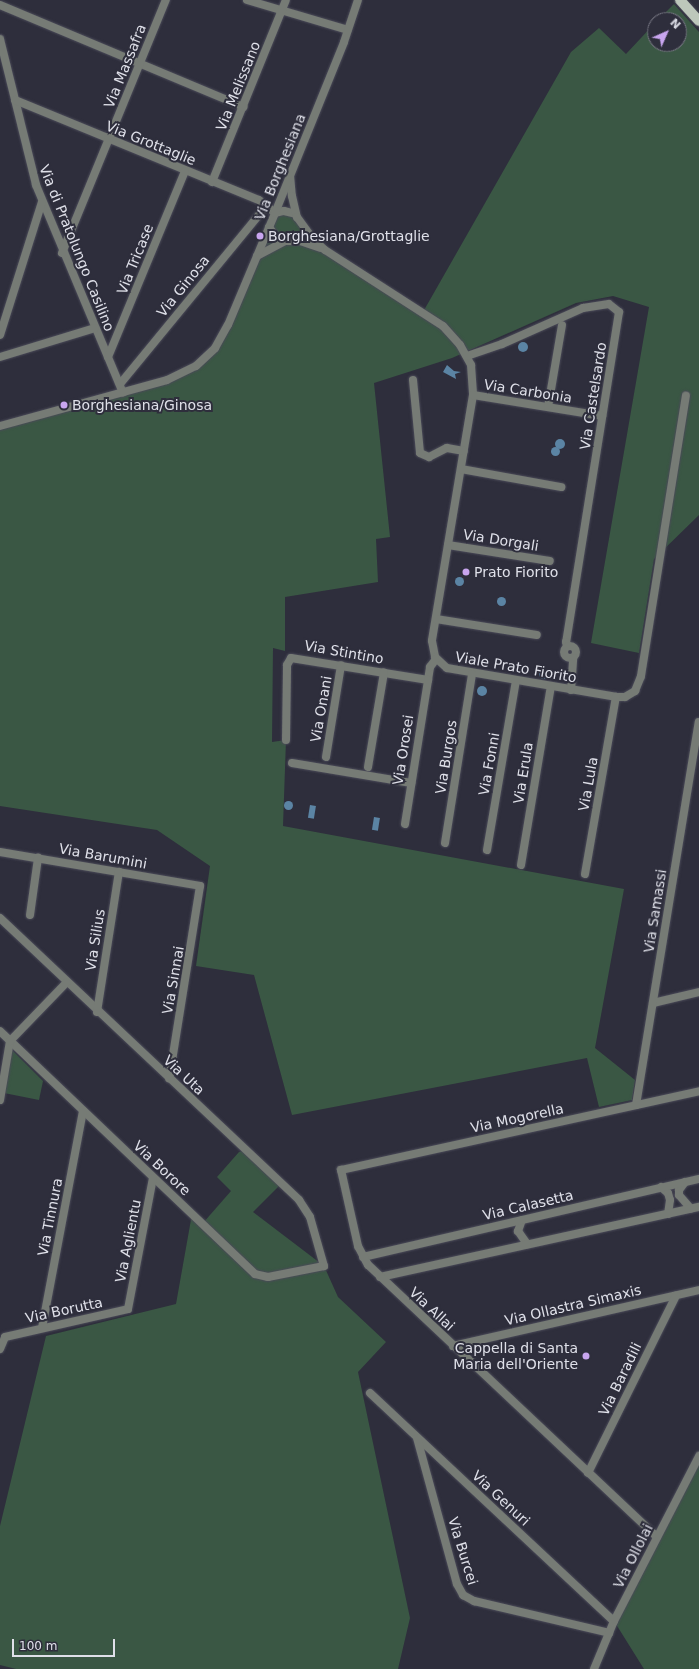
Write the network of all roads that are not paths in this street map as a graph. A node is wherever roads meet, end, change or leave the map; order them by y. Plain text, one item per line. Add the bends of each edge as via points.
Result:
1 (166, 0) edge
2 (247, 0) edge
3 (286, 0) edge
4 (358, 0) edge
5 (680, 0) edge
6 (0, 5) edge
7 (282, 11) junction
8 (699, 21) edge
9 (348, 30) junction
10 (0, 39) edge
11 (142, 63) junction
12 (15, 100) junction
13 (244, 107) junction
14 (110, 140) junction
15 (185, 171) junction
16 (290, 175) junction
17 (212, 182) junction
18 (42, 202) junction
19 (267, 205) junction
20 (275, 213) junction
21 (296, 214) junction
22 (269, 227) junction
23 (283, 241) junction
24 (325, 250) junction
25 (62, 253) junction
26 (257, 256) junction
27 (562, 325) dead end
28 (95, 328) junction
29 (0, 335) edge
30 (467, 356) junction
31 (0, 357) edge
32 (108, 357) junction
33 (413, 380) dead end
34 (120, 384) junction
35 (123, 393) junction
36 (473, 395) junction
37 (686, 396) dead end
38 (548, 407) junction
39 (602, 416) junction
40 (0, 426) edge
41 (464, 451) junction
42 (461, 469) junction
43 (561, 487) dead end
44 (448, 544) junction
45 (550, 561) dead end
46 (436, 619) junction
47 (536, 636) dead end
48 (436, 659) junction
49 (341, 665) junction
50 (384, 672) junction
51 (472, 674) junction
52 (428, 680) junction
53 (516, 681) junction
54 (550, 686) junction
55 (571, 690) junction
56 (616, 697) junction
57 (699, 722) edge
58 (286, 740) dead end
59 (326, 757) dead end
60 (292, 763) dead end
61 (368, 767) dead end
62 (411, 783) junction
63 (405, 824) dead end
64 (445, 843) dead end
65 (487, 850) dead end
66 (0, 852) edge
67 (38, 858) junction
68 (521, 864) dead end
69 (119, 872) junction
70 (585, 874) dead end
71 (200, 886) joint
72 (30, 916) dead end
73 (0, 918) edge
74 (66, 982) junction
75 (699, 992) edge
76 (653, 1003) junction
77 (97, 1012) junction
78 (0, 1031) edge
79 (10, 1041) junction
80 (169, 1079) junction
81 (699, 1091) edge
82 (0, 1100) edge
83 (636, 1105) junction
84 (83, 1111) junction
85 (341, 1170) joint
86 (153, 1178) junction
87 (699, 1179) edge
88 (685, 1182) junction
89 (661, 1187) junction
90 (695, 1208) edge
91 (668, 1214) junction
92 (522, 1220) junction
93 (527, 1244) junction
94 (362, 1257) junction
95 (324, 1266) joint
96 (380, 1277) junction
97 (699, 1290) edge
98 (676, 1296) junction
99 (128, 1309) joint
100 (42, 1328) junction
101 (2, 1337) edge
102 (453, 1346) junction
103 (1, 1350) edge
104 (370, 1393) dead end
105 (417, 1437) junction
106 (699, 1456) edge
107 (588, 1473) junction
108 (657, 1537) junction
109 (614, 1621) junction
110 (609, 1633) junction
111 (594, 1669) edge

1 - 11 street, Via Massafra
2 - 7 street
3 - 7 street, Via Melissano
4 - 9 street, Via Borghesiana
5 - 8 main road
6 - 11 street
7 - 9 street
7 - 13 street, Via Melissano
9 - 16 street, Via Borghesiana
10 - 12 street, Via di Pratolungo Casilino
11 - 13 street
11 - 14 street, Via Massafra
12 - 14 street, Via Grottaglie
12 - 18 street, Via di Pratolungo Casilino via 28,160
13 - 17 street, Via Melissano
14 - 15 street, Via Grottaglie
14 - 25 street, Via Massafra
15 - 17 street, Via Grottaglie
15 - 32 street, Via Tricase
16 - 20 street, Via Borghesiana
16 - 21 street, Viale Prato Fiorito
17 - 19 street, Via Grottaglie
18 - 25 street, Via di Pratolungo Casilino
18 - 29 street
19 - 20 street, Via Grottaglie
19 - 34 street, Via Ginosa
20 - 21 street via 284,211
20 - 22 street, Via Borghesiana
21 - 24 street, Viale Prato Fiorito via 307,232
22 - 23 street via 277,238
22 - 26 street, Via Borghesiana
23 - 24 street, Viale Prato Fiorito via 300,241
23 - 26 street
24 - 30 street, Viale Prato Fiorito via 440,325 455,338
25 - 28 street, Via di Pratolungo Casilino
26 - 35 street, Via Borghesiana via 226,331 207,357 186,372
27 - 38 street
28 - 31 street
28 - 32 street, Via di Pratolungo Casilino
30 - 36 street, Viale Prato Fiorito via 473,376
30 - 39 street, Via Castelsardo via 502,344 577,310 612,305 618,311 619,317
32 - 34 street, Via di Pratolungo Casilino
33 - 41 street via 420,453 429,457 447,448
34 - 35 street, Via di Pratolungo Casilino
35 - 40 street, Via Borghesiana
36 - 38 street, Via Carbonia
36 - 41 street, Viale Prato Fiorito
37 - 56 street via 642,676 632,693
38 - 39 street, Via Carbonia
39 - 55 street, Via Castelsardo via 564,654 573,658
41 - 42 street, Viale Prato Fiorito
42 - 43 street
42 - 44 street, Viale Prato Fiorito
44 - 45 street, Via Dorgali
44 - 46 street, Viale Prato Fiorito
46 - 47 street
46 - 48 street, Viale Prato Fiorito via 432,643
48 - 51 street, Viale Prato Fiorito via 449,670
48 - 52 street via 430,667
49 - 50 street, Via Stintino
49 - 58 street, Via Stintino via 296,657 288,660
49 - 59 street, Via Onani
50 - 52 street, Via Stintino
50 - 61 street
51 - 53 street, Viale Prato Fiorito
51 - 64 street, Via Burgos
52 - 62 street, Via Orosei
53 - 54 street, Viale Prato Fiorito
53 - 65 street, Via Fonni
54 - 55 street, Viale Prato Fiorito
54 - 68 street, Via Erula
55 - 56 street, Viale Prato Fiorito
56 - 70 street, Via Lula
57 - 76 street, Via Samassi
60 - 62 street
62 - 63 street, Via Orosei
66 - 67 street, Via Barumini
67 - 69 street, Via Barumini
67 - 72 street
69 - 71 street, Via Barumini
69 - 77 street, Via Silius
71 - 80 street, Via Sinnai via 202,890
73 - 74 street, Via Uta
74 - 77 street, Via Uta
74 - 79 street
75 - 76 street
76 - 83 street, Via Samassi
77 - 80 street, Via Uta
78 - 79 street, Via Borore
79 - 82 street
79 - 84 street, Via Borore
80 - 95 street, Via Uta via 302,1203 310,1217
81 - 83 street, Via Mogorella
83 - 85 street, Via Mogorella
84 - 86 street, Via Borore
84 - 100 street, Via Tinnura
85 - 94 street, Via Allai
86 - 95 street, Via Borore via 260,1277
86 - 99 street, Via Aglientu
87 - 88 street, Via Calasetta
88 - 89 street, Via Calasetta
88 - 90 street via 679,1190 679,1195
89 - 91 street via 670,1200
89 - 92 street, Via Calasetta
90 - 91 street
91 - 93 street
92 - 93 street via 518,1231
92 - 94 street, Via Calasetta
93 - 96 street
94 - 96 street, Via Allai
96 - 102 street, Via Allai
97 - 98 street, Via Ollastra Simaxis
98 - 102 street, Via Ollastra Simaxis
98 - 107 street, Via Baradili
99 - 100 street, Via Borutta
100 - 101 street, Via Borutta
101 - 103 street, Via Borutta
102 - 107 street, Via Allai
104 - 105 street, Via Genuri
105 - 109 street, Via Genuri
105 - 110 street, Via Burcei via 457,1584 463,1595 474,1601
106 - 108 street, Via Ollolai
107 - 108 street, Via Allai
108 - 109 street, Via Ollolai
109 - 110 street, Via Ollolai
110 - 111 street, Via Ollolai

